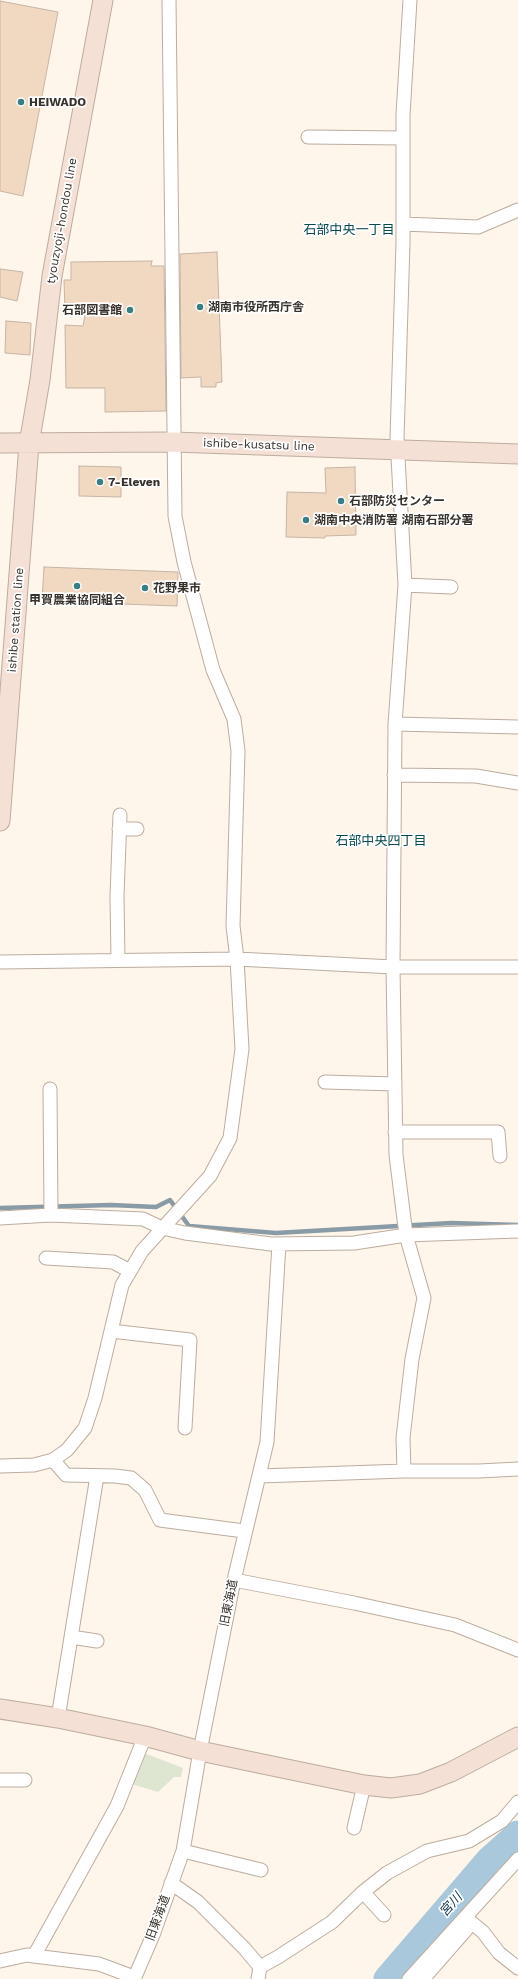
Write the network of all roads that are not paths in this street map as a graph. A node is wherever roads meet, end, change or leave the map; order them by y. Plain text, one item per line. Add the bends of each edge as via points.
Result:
1 (103, 0) edge
2 (169, 0) edge
3 (410, 0) edge
4 (308, 136) dead end
5 (403, 138) junction
6 (518, 210) edge
7 (403, 224) junction
8 (173, 442) junction
9 (0, 443) edge
10 (30, 444) junction
11 (397, 451) junction
12 (518, 454) edge
13 (405, 585) junction
14 (452, 587) dead end
15 (395, 724) junction
16 (518, 727) edge
17 (394, 776) junction
18 (518, 782) edge
19 (120, 815) dead end
20 (0, 821) edge
21 (119, 829) junction
22 (137, 829) dead end
23 (237, 959) junction
24 (118, 960) junction
25 (0, 962) edge
26 (393, 967) junction
27 (518, 967) edge
28 (325, 1082) dead end
29 (395, 1084) junction
30 (50, 1089) dead end
31 (395, 1132) junction
32 (500, 1156) dead end
33 (51, 1215) junction
34 (0, 1218) edge
35 (162, 1228) junction
36 (518, 1231) edge
37 (406, 1235) junction
38 (279, 1244) junction
39 (46, 1258) dead end
40 (130, 1271) junction
41 (111, 1331) junction
42 (185, 1428) dead end
43 (53, 1460) junction
44 (0, 1466) edge
45 (518, 1469) edge
46 (404, 1471) junction
47 (97, 1476) junction
48 (260, 1476) junction
49 (244, 1531) junction
50 (234, 1580) junction
51 (71, 1637) junction
52 (97, 1641) dead end
53 (518, 1650) edge
54 (0, 1709) edge
55 (58, 1718) junction
56 (145, 1736) junction
57 (518, 1737) edge
58 (200, 1751) junction
59 (0, 1780) edge
60 (25, 1780) dead end
61 (364, 1785) junction
62 (518, 1802) edge
63 (354, 1828) dead end
64 (183, 1851) junction
65 (518, 1859) edge
66 (261, 1870) dead end
67 (171, 1884) junction
68 (363, 1892) junction
69 (384, 1915) dead end
70 (468, 1920) junction
71 (34, 1956) junction
72 (0, 1961) edge
73 (518, 1968) edge
74 (259, 1973) edge
75 (134, 1978) edge
76 (409, 1979) edge
77 (423, 1979) edge

1 - 10 main road, tyouzyoji-hondou line via 52,276
2 - 8 street
3 - 5 street
4 - 5 street
5 - 7 street
6 - 7 street via 478,227
7 - 11 street
8 - 10 main road, ishibe-kusatsu line
8 - 11 main road, ishibe-kusatsu line
8 - 23 street via 175,516 181,547 213,670 234,718 236,731 238,751 233,926
9 - 10 main road, ishibe-kusatsu line
10 - 20 main road, ishibe station line
11 - 12 main road, ishibe-kusatsu line
11 - 13 street
13 - 14 street
13 - 15 street
15 - 16 street
15 - 17 street
17 - 18 street via 476,776
17 - 26 street
19 - 21 street
21 - 22 street
21 - 24 street
23 - 24 street
23 - 26 street
23 - 35 street via 242,1049 230,1138 210,1176
24 - 25 street
26 - 27 street
26 - 29 street
28 - 29 street
29 - 31 street
30 - 33 street
31 - 32 street via 498,1132
31 - 37 street
33 - 34 street
33 - 35 street via 143,1219
35 - 38 street
35 - 40 street via 142,1251
36 - 37 street
37 - 38 street via 354,1243
37 - 46 street via 424,1298 412,1359 403,1438
38 - 48 street, 旧東海道 via 267,1442
39 - 40 street via 113,1262
40 - 41 street via 122,1286
41 - 42 street via 190,1340
41 - 43 street via 85,1428 67,1450
43 - 44 street via 34,1465
43 - 47 street via 66,1475
45 - 46 street
46 - 48 street
47 - 49 street via 131,1478 145,1490 160,1520
47 - 51 street
48 - 49 street, 旧東海道
49 - 50 street, 旧東海道
50 - 53 street via 354,1602 455,1625
50 - 58 street, 旧東海道
51 - 52 street
51 - 55 street
54 - 55 main road
55 - 56 main road
56 - 58 main road
56 - 71 street via 117,1806
57 - 61 main road via 451,1772 420,1784 391,1788
58 - 61 main road
58 - 64 street, 旧東海道
59 - 60 street
61 - 63 street
62 - 68 street via 502,1821 469,1841 427,1851 387,1873
64 - 66 street
64 - 67 street, 旧東海道
65 - 70 street
67 - 74 street via 198,1902 244,1948
67 - 75 street, 旧東海道
68 - 69 street
68 - 74 street via 332,1922 278,1957
70 - 73 street via 483,1932 499,1953
70 - 76 street
70 - 77 street
71 - 72 street via 27,1955
71 - 75 street via 99,1964

